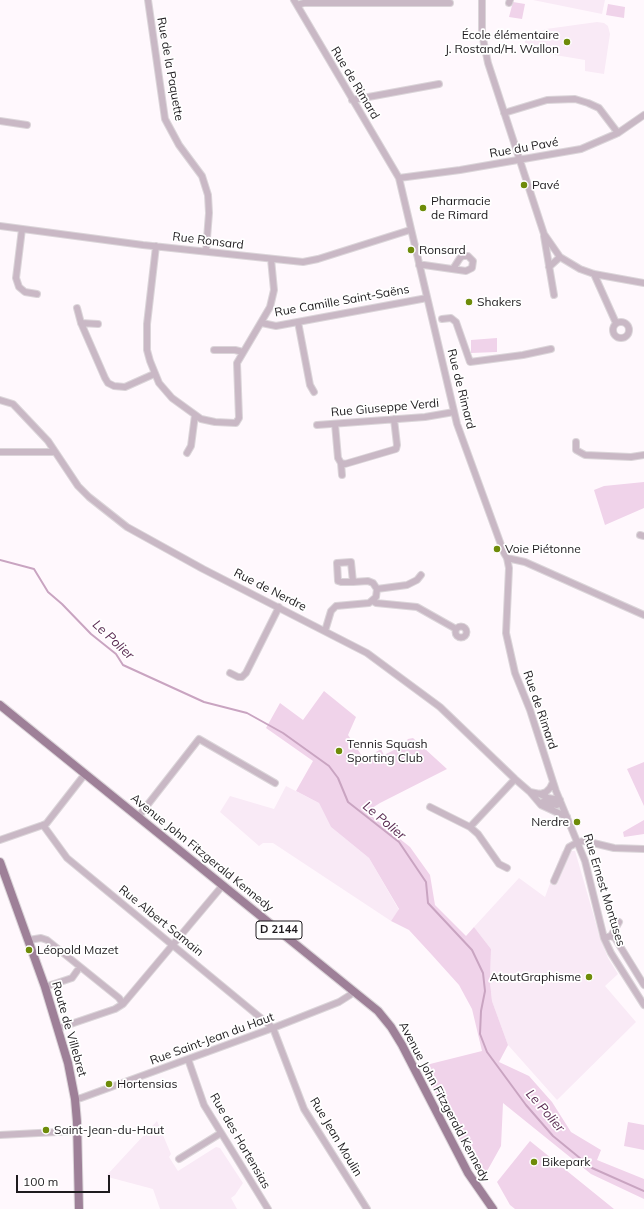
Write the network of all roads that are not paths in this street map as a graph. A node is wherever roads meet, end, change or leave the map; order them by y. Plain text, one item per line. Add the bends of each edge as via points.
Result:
1 (148, 0) edge
2 (482, 0) edge
3 (414, 1) edge
4 (295, 2) edge
5 (450, 3) dead end
6 (439, 84) dead end
7 (352, 100) junction
8 (504, 113) junction
9 (644, 115) edge
10 (0, 121) edge
11 (27, 125) dead end
12 (618, 134) junction
13 (520, 160) junction
14 (399, 178) junction
15 (0, 226) edge
16 (22, 229) junction
17 (410, 230) junction
18 (544, 234) junction
19 (156, 246) junction
20 (206, 251) junction
21 (560, 257) junction
22 (271, 260) junction
23 (419, 265) junction
24 (549, 267) junction
25 (452, 269) dead end
26 (594, 274) junction
27 (644, 284) edge
28 (37, 294) dead end
29 (554, 295) dead end
30 (427, 298) junction
31 (77, 308) dead end
32 (442, 319) dead end
33 (298, 322) junction
34 (81, 323) junction
35 (262, 323) junction
36 (616, 323) dead end
37 (98, 324) dead end
38 (551, 349) dead end
39 (214, 350) dead end
40 (243, 352) junction
41 (154, 374) junction
42 (314, 392) dead end
43 (0, 400) edge
44 (454, 412) junction
45 (195, 415) junction
46 (394, 419) junction
47 (335, 424) junction
48 (317, 425) dead end
49 (576, 442) dead end
50 (0, 452) edge
51 (55, 452) junction
52 (187, 453) dead end
53 (644, 455) edge
54 (341, 463) junction
55 (342, 475) dead end
56 (507, 558) junction
57 (421, 575) dead end
58 (353, 582) dead end
59 (377, 589) junction
60 (373, 600) junction
61 (279, 607) junction
62 (644, 615) edge
63 (456, 629) dead end
64 (325, 631) junction
65 (230, 673) dead end
66 (0, 705) edge
67 (85, 774) junction
68 (515, 779) junction
69 (553, 782) junction
70 (275, 783) dead end
71 (530, 792) junction
72 (540, 794) junction
73 (536, 800) junction
74 (560, 800) junction
75 (430, 807) dead end
76 (138, 817) junction
77 (567, 817) junction
78 (43, 825) junction
79 (470, 827) junction
80 (0, 840) edge
81 (578, 842) junction
82 (644, 849) edge
83 (0, 862) edge
84 (507, 868) dead end
85 (554, 881) dead end
86 (223, 885) junction
87 (619, 922) dead end
88 (611, 936) junction
89 (604, 938) junction
90 (29, 940) junction
91 (172, 945) junction
92 (77, 971) dead end
93 (643, 982) edge
94 (45, 987) junction
95 (353, 990) junction
96 (123, 1004) junction
97 (644, 1005) edge
98 (58, 1028) junction
99 (273, 1028) junction
100 (188, 1059) junction
101 (75, 1099) junction
102 (77, 1132) junction
103 (221, 1133) junction
104 (0, 1135) edge
105 (179, 1159) dead end
106 (79, 1209) edge
107 (268, 1209) edge
108 (367, 1209) edge
109 (493, 1209) edge

1 - 20 street, Rue de la Paquette via 165,119 179,145 202,176 208,195
2 - 8 street via 485,52
3 - 4 street
3 - 5 street
4 - 7 street, Rue de Rimard
6 - 7 street
7 - 14 street, Rue de Rimard
8 - 12 street via 547,100 575,99 599,108
8 - 13 street
9 - 12 street, Rue du Pavé
10 - 11 street
12 - 13 street, Rue du Pavé via 581,149
13 - 14 street, Rue du Pavé
13 - 18 street
14 - 17 street, Rue de Rimard
15 - 16 street, Rue Ronsard
16 - 19 street, Rue Ronsard
16 - 28 street via 16,278 19,287 25,292
17 - 22 street, Rue Ronsard via 318,259 303,262
17 - 23 street, Rue de Rimard
18 - 21 street
18 - 24 street
19 - 20 street, Rue Ronsard
19 - 41 street via 147,336 147,350
20 - 22 street, Rue Ronsard
21 - 24 street
21 - 26 street
22 - 35 street via 273,298
23 - 25 street
23 - 30 street, Rue de Rimard
24 - 29 street
26 - 27 street
26 - 36 street
30 - 33 street, Rue Camille Saint-Saëns
30 - 44 street, Rue de Rimard
31 - 34 street
32 - 38 street via 451,318 456,322 470,362
33 - 35 street, Rue Camille Saint-Saëns via 276,326
33 - 42 street via 310,386
34 - 37 street
34 - 41 street via 108,383 120,388
35 - 40 street
39 - 40 street
40 - 45 street via 237,363 240,414 238,421 215,422
41 - 45 street via 165,391
43 - 51 street, Rue de Nerdre via 13,404
44 - 46 street, Rue Giuseppe Verdi
44 - 56 street, Rue de Rimard
45 - 52 street via 191,446
46 - 47 street, Rue Giuseppe Verdi
46 - 54 street via 396,449
47 - 48 street, Rue Giuseppe Verdi
47 - 54 street via 338,458
49 - 53 street via 576,450 585,455
50 - 51 street
51 - 61 street, Rue de Nerdre via 78,486 127,527
54 - 55 street
56 - 62 street via 525,562
56 - 69 street, Rue de Rimard via 507,644
57 - 59 street via 407,585
58 - 59 street via 368,581
59 - 60 street
60 - 63 street via 376,603 417,607
60 - 64 street via 369,603 336,606
61 - 64 street, Rue de Nerdre
61 - 65 street via 246,673 242,677
64 - 68 street, Rue de Nerdre via 367,654 422,692
66 - 67 main road, Avenue John Fitzgerald Kennedy / D 2144
67 - 76 main road, Avenue John Fitzgerald Kennedy / D 2144
67 - 78 street
68 - 71 street, Rue de Nerdre
68 - 79 street
69 - 72 street via 550,788
69 - 74 street, Rue de Rimard
70 - 76 street via 199,739
71 - 72 street, Rue de Nerdre
71 - 73 street
72 - 74 street, Rue de Nerdre
73 - 74 street via 557,805
73 - 77 street
74 - 77 street, Rue Ernest Montuses
75 - 79 street
76 - 86 main road, Avenue John Fitzgerald Kennedy / D 2144
77 - 81 street, Rue Ernest Montuses
78 - 80 street
78 - 91 street, Rue Albert Samain via 67,858
79 - 84 street via 499,864
81 - 82 street via 614,848
81 - 85 street via 569,847
81 - 89 street, Rue Ernest Montuses
83 - 90 main road, Route de Villebret
86 - 91 street
86 - 95 main road, Avenue John Fitzgerald Kennedy / D 2144
87 - 88 street, Rue Ernest Montuses
88 - 89 street
88 - 93 street via 615,938
89 - 97 street, Rue Ernest Montuses
90 - 94 main road, Route de Villebret
90 - 96 street via 47,940 119,998
91 - 96 street
91 - 99 street, Rue Albert Samain
92 - 94 street via 72,978
94 - 98 main road, Route de Villebret
95 - 99 street, Rue Saint-Jean du Haut via 339,1002
95 - 109 main road, Avenue John Fitzgerald Kennedy / D 2144 via 391,1026 468,1173
96 - 98 street
98 - 101 main road, Route de Villebret
99 - 100 street, Rue Saint-Jean du Haut
99 - 108 street, Rue Jean Moulin via 304,1109
100 - 101 street, Rue Saint-Jean du Haut
100 - 103 street, Rue des Hortensias via 204,1105
101 - 102 main road, Route de Villebret
102 - 104 street
102 - 106 main road, Route de Villebret
103 - 105 street
103 - 107 street, Rue des Hortensias

